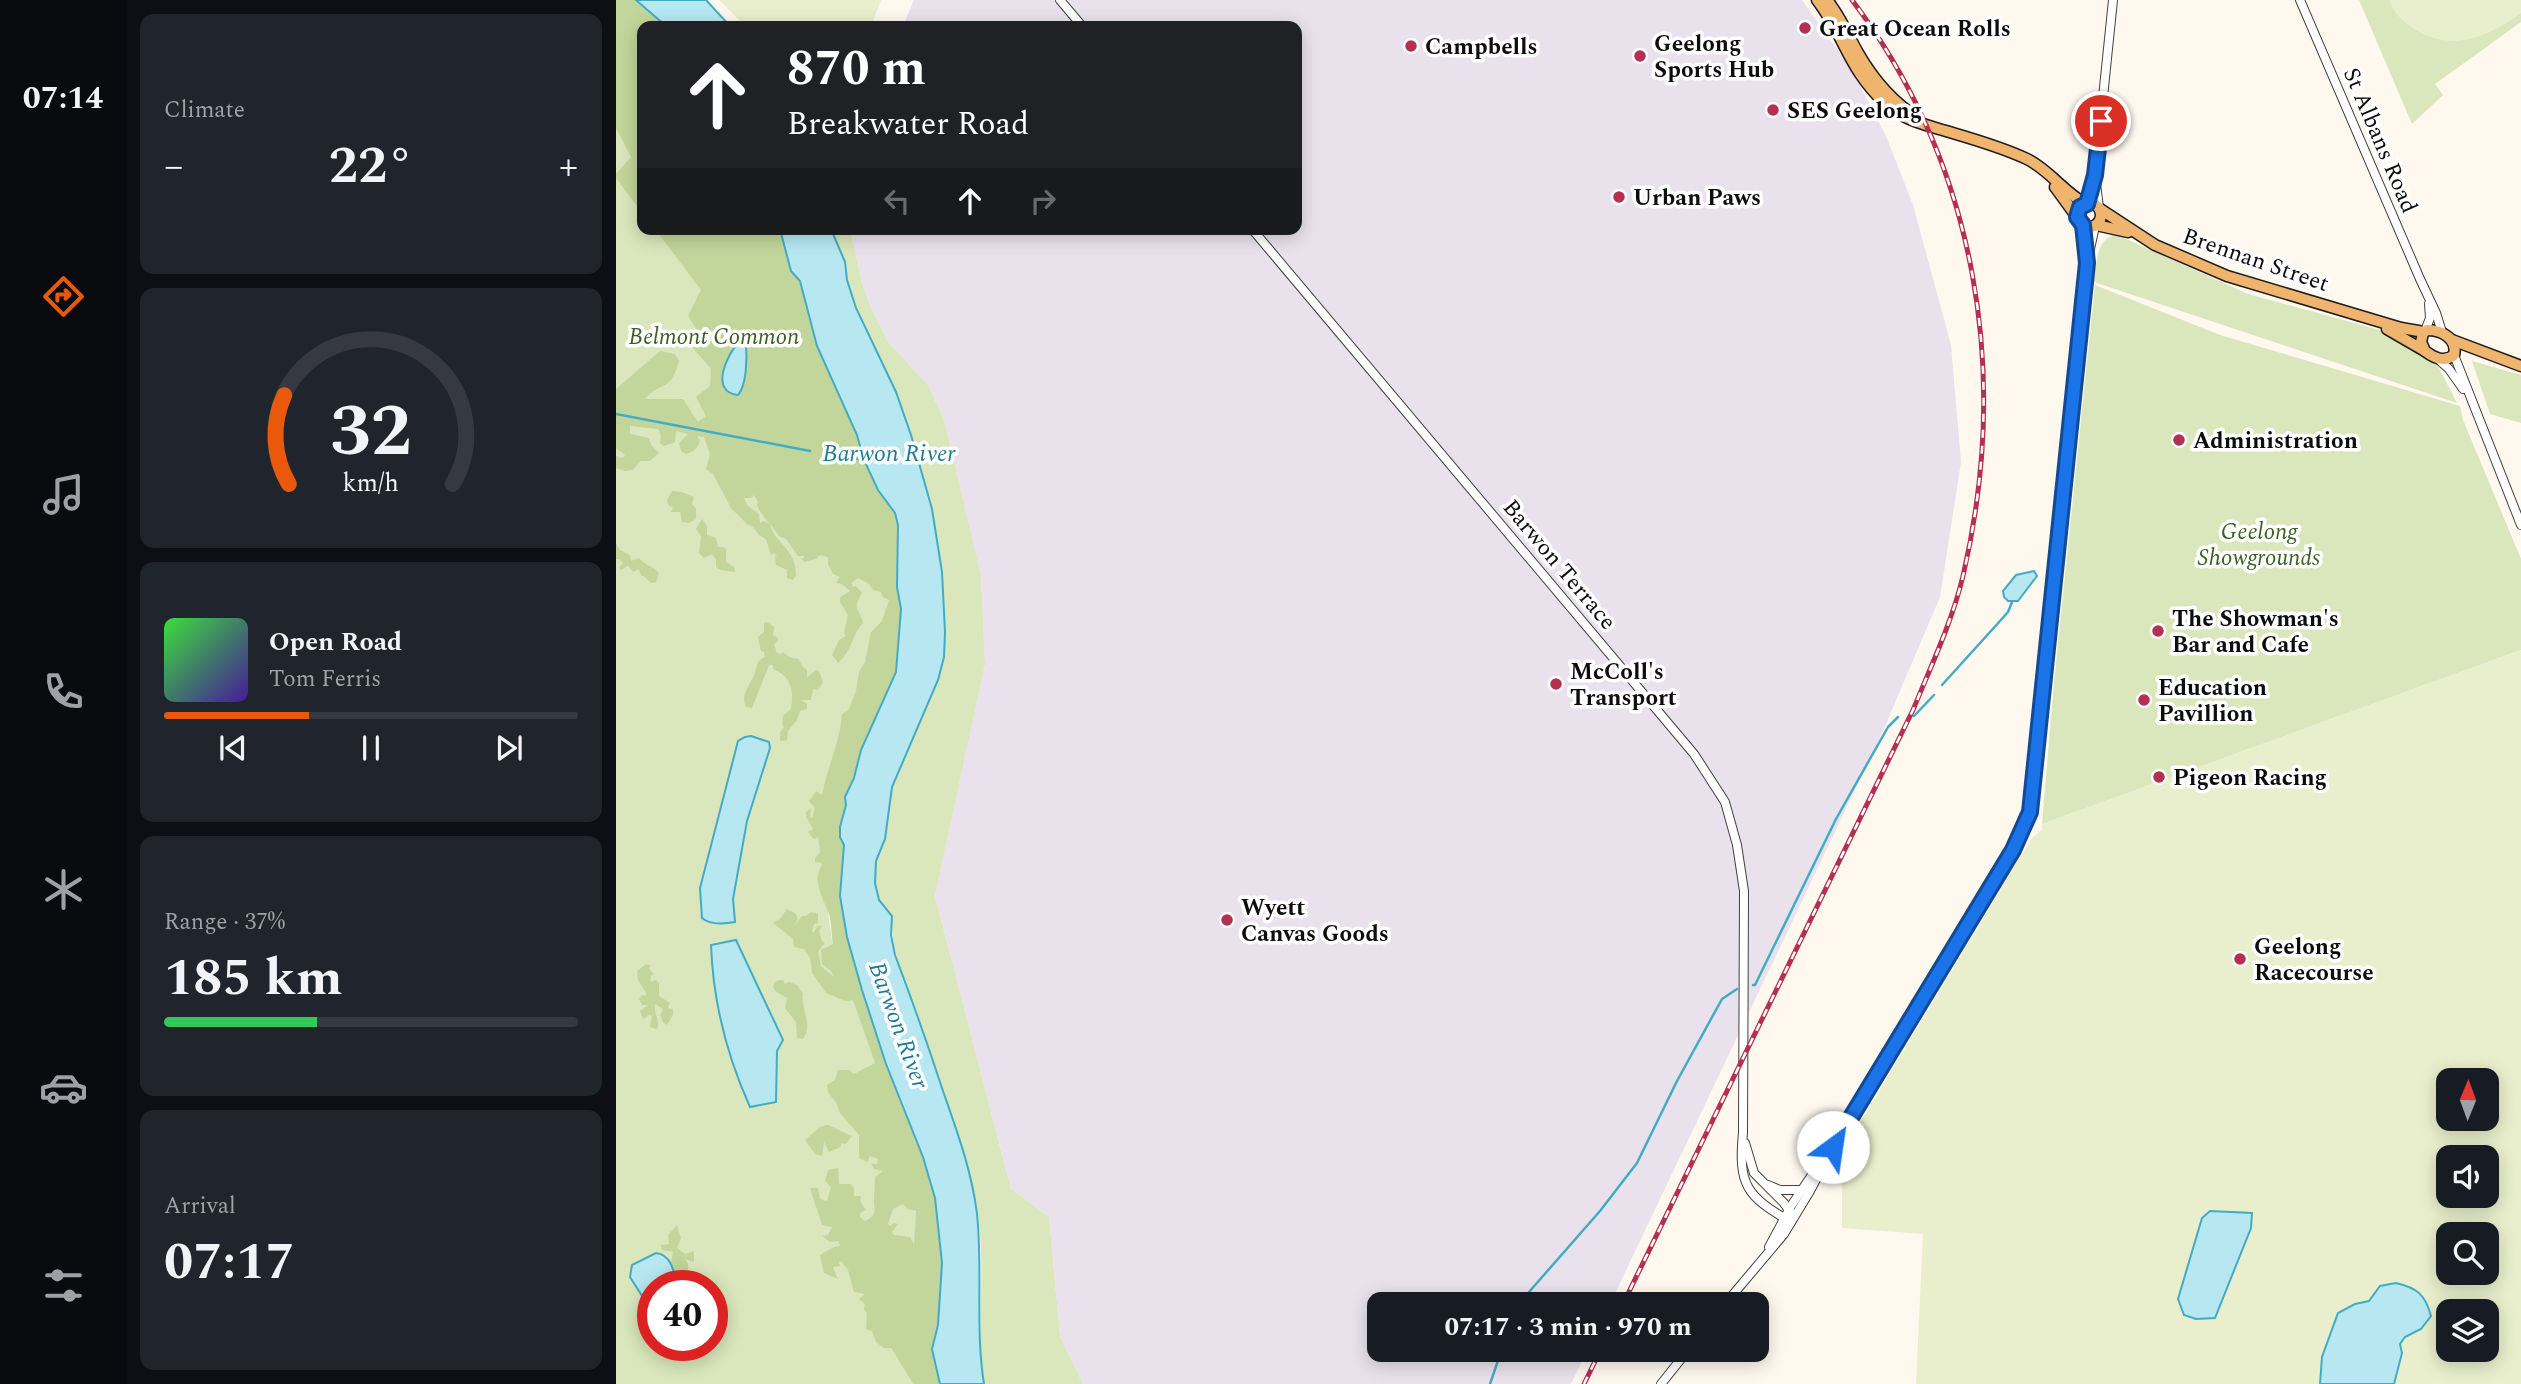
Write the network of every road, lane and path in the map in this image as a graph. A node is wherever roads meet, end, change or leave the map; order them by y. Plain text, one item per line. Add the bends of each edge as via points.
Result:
1 (1060, 0) edge
2 (1817, 0) edge
3 (1827, 0) edge
4 (2113, 0) edge
5 (2300, 0) edge
6 (1078, 21) edge
7 (1847, 42) junction
8 (2009, 152) junction
9 (2095, 175) junction
10 (2086, 204) junction
11 (2099, 209) junction
12 (2088, 224) junction
13 (1257, 235) edge
14 (2137, 235) junction
15 (2427, 295) junction
16 (2363, 317) junction
17 (2425, 332) junction
18 (2446, 336) junction
19 (2430, 355) junction
20 (2454, 355) junction
21 (2493, 357) junction
22 (2521, 366) edge
23 (2469, 397) junction
24 (2521, 525) edge
25 (1743, 1133) junction
26 (1815, 1176) junction
27 (1757, 1177) junction
28 (1801, 1190) junction
29 (1786, 1223) junction
30 (1735, 1292) edge
31 (1679, 1362) edge
32 (1661, 1384) edge

1 - 6 street
2 - 7 main road
3 - 7 main road
4 - 9 street
5 - 15 street, St Albans Road
7 - 8 main road via 1892,98 1920,119
8 - 10 main road via 2045,169
8 - 12 main road via 2052,184
9 - 10 street
9 - 11 street
10 - 11 main road
10 - 12 main road via 2078,210
11 - 12 main road via 2100,220
11 - 14 main road, Brennan Street
12 - 14 main road, Brennan Street
12 - 26 street via 2030,812 2013,850
13 - 25 street, Barwon Terrace via 1694,754 1725,803 1744,891
14 - 16 main road, Brennan Street via 2227,276
15 - 17 street, St Albans Road via 2431,316
15 - 18 street, St Albans Road
16 - 17 main road, Brennan Street
16 - 19 main road, Brennan Street
17 - 18 main road, Brennan Street
17 - 19 main road via 2421,345
18 - 20 main road via 2455,346
18 - 21 main road
19 - 20 main road via 2446,359
19 - 23 street via 2447,367
20 - 21 main road
20 - 23 street
21 - 22 main road
23 - 24 street
25 - 27 street, Barwon Terrace
25 - 29 street, Barwon Terrace via 1741,1166 1746,1184
26 - 28 street
26 - 29 street
27 - 28 street via 1778,1190
27 - 29 street, Barwon Terrace
28 - 29 street
29 - 30 street
31 - 32 street

